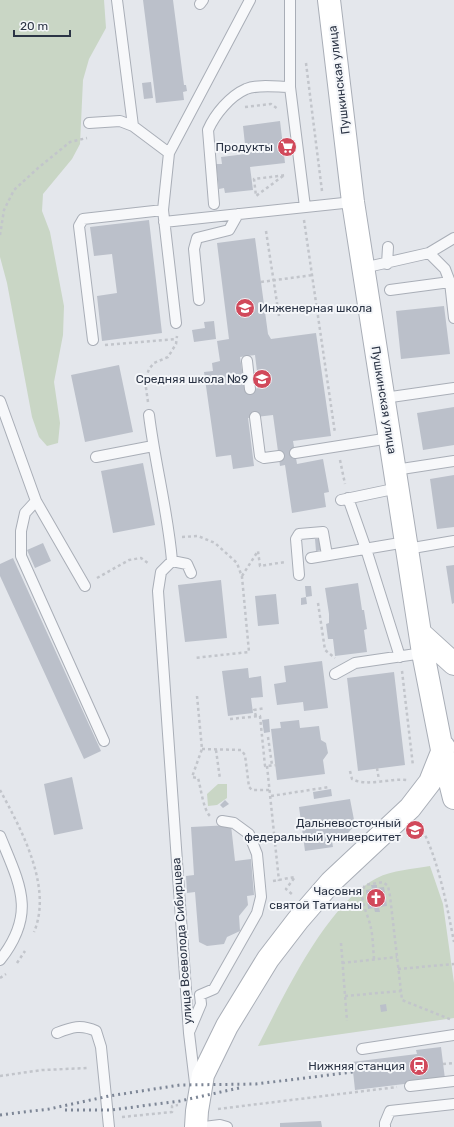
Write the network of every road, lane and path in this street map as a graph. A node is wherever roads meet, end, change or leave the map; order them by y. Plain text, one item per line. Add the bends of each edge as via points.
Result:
1 (117, 0) edge
2 (250, 0) edge
3 (290, 0) edge
4 (329, 0) edge
5 (306, 61) dead end
6 (290, 87) junction
7 (260, 105) dead end
8 (246, 107) dead end
9 (89, 123) dead end
10 (132, 126) junction
11 (91, 137) dead end
12 (169, 153) junction
13 (284, 176) joint
14 (353, 202) junction
15 (214, 204) dead end
16 (324, 205) junction
17 (305, 207) junction
18 (163, 210) junction
19 (238, 214) junction
20 (304, 219) dead end
21 (164, 222) junction
22 (266, 231) dead end
23 (0, 236) edge
24 (454, 238) edge
25 (388, 247) dead end
26 (429, 253) junction
27 (387, 264) junction
28 (363, 268) junction
29 (313, 275) junction
30 (273, 280) junction
31 (261, 282) dead end
32 (450, 282) junction
33 (390, 290) dead end
34 (199, 300) dead end
35 (279, 316) dead end
36 (454, 318) edge
37 (176, 323) dead end
38 (177, 338) dead end
39 (93, 340) joint
40 (176, 344) dead end
41 (246, 361) dead end
42 (454, 388) edge
43 (250, 389) dead end
44 (384, 398) junction
45 (0, 401) edge
46 (149, 415) joint
47 (255, 417) dead end
48 (390, 438) junction
49 (153, 446) junction
50 (337, 446) junction
51 (295, 453) dead end
52 (279, 456) dead end
53 (96, 457) dead end
54 (454, 461) edge
55 (396, 479) junction
56 (344, 499) junction
57 (36, 501) junction
58 (170, 537) junction
59 (454, 541) edge
60 (407, 546) junction
61 (366, 549) junction
62 (327, 555) junction
63 (311, 558) dead end
64 (172, 560) junction
65 (298, 560) junction
66 (161, 572) junction
67 (191, 573) dead end
68 (299, 575) dead end
69 (242, 576) junction
70 (85, 586) joint
71 (318, 602) dead end
72 (422, 643) junction
73 (342, 656) dead end
74 (400, 657) junction
75 (194, 658) dead end
76 (454, 664) edge
77 (335, 674) dead end
78 (197, 696) dead end
79 (265, 708) dead end
80 (257, 715) junction
81 (230, 719) dead end
82 (454, 731) edge
83 (268, 737) dead end
84 (104, 742) dead end
85 (202, 749) junction
86 (216, 750) junction
87 (442, 750) junction
88 (272, 765) junction
89 (276, 765) dead end
90 (267, 766) junction
91 (377, 768) dead end
92 (350, 771) dead end
93 (220, 779) dead end
94 (397, 779) dead end
95 (379, 780) junction
96 (329, 787) dead end
97 (0, 790) edge
98 (270, 790) junction
99 (271, 796) junction
100 (454, 798) edge
101 (410, 808) junction
102 (205, 810) dead end
103 (222, 821) dead end
104 (0, 836) edge
105 (294, 896) dead end
106 (37, 924) dead end
107 (454, 942) edge
108 (341, 943) dead end
109 (397, 957) junction
110 (374, 959) junction
111 (0, 960) edge
112 (342, 963) junction
113 (454, 964) edge
114 (398, 969) junction
115 (401, 991) junction
116 (345, 996) junction
117 (347, 1021) dead end
118 (454, 1021) edge
119 (57, 1033) dead end
120 (189, 1034) junction
121 (454, 1035) edge
122 (362, 1049) dead end
123 (454, 1063) edge
124 (443, 1064) dead end
125 (89, 1068) dead end
126 (0, 1076) edge
127 (454, 1081) edge
128 (410, 1086) joint
129 (454, 1104) edge
130 (172, 1106) dead end
131 (230, 1107) dead end
132 (108, 1123) edge
133 (198, 1124) edge
134 (227, 1127) edge
135 (385, 1127) edge

1 - 10 lane
2 - 12 lane
3 - 6 lane
4 - 14 main road, Пушкинская улица
5 - 16 path
6 - 15 lane via 266,86 246,89 222,106 212,120 208,130
6 - 17 lane
7 - 8 path
9 - 10 lane via 117,120
10 - 12 lane
11 - 23 path via 70,142 14,190 4,210
12 - 18 lane
13 - 13 path via 254,179 256,196 267,188
14 - 16 lane
14 - 28 main road, Пушкинская улица
16 - 17 lane
17 - 19 lane
18 - 21 lane
18 - 39 lane via 83,219 79,226
19 - 21 lane
19 - 34 lane via 229,230 197,238 194,249
20 - 29 path
21 - 37 lane
22 - 30 path
24 - 26 lane
25 - 27 lane
26 - 27 lane
26 - 32 lane via 445,269
27 - 28 lane
28 - 44 main road, Пушкинская улица
29 - 30 path
29 - 50 path
30 - 31 path
30 - 35 path
32 - 33 lane
32 - 36 lane
38 - 39 path via 101,346
40 - 46 path via 168,357 154,363 149,370 145,381
41 - 43 lane
42 - 44 lane
44 - 48 main road, Пушкинская улица
45 - 57 lane
46 - 49 lane
47 - 52 lane via 260,456
48 - 50 lane
48 - 55 main road, Пушкинская улица
49 - 53 lane
49 - 58 lane
50 - 51 lane
50 - 56 path
54 - 55 lane
55 - 56 lane
55 - 60 main road, Пушкинская улица
56 - 61 lane
57 - 70 lane
57 - 84 lane via 25,513 20,556
58 - 64 lane
58 - 69 path via 198,536 215,543 237,563
59 - 60 lane
60 - 61 lane
60 - 72 main road, Пушкинская улица
61 - 62 lane
61 - 74 lane
62 - 63 lane
62 - 65 lane via 323,532 299,534 296,539
64 - 66 lane
64 - 67 lane via 186,564
65 - 68 lane
65 - 69 path via 260,566 258,551
66 - 70 path via 141,558 130,560
66 - 120 lane, улица Всеволода Сибирцева via 158,591
69 - 75 path via 249,652
71 - 73 path via 325,650 334,658
72 - 74 lane
72 - 76 main road
72 - 87 main road, Пушкинская улица
74 - 77 lane via 355,663
78 - 85 path
79 - 80 path via 254,710
80 - 81 path
80 - 90 path
82 - 87 main road
83 - 88 path
85 - 86 path
85 - 102 path via 192,777 198,778
86 - 93 path
86 - 98 path via 241,750 245,755 249,787 252,790
87 - 100 main road, Пушкинская улица
87 - 101 main road via 430,782
88 - 89 path
88 - 90 path
90 - 98 path
91 - 95 path
92 - 95 path via 352,779 359,783
94 - 95 path
96 - 99 path
97 - 106 path via 20,827 36,872 39,896
98 - 99 path
99 - 105 path via 279,880 295,877 286,889
101 - 107 path via 427,838 447,906
101 - 133 main road via 331,882 268,959 227,1026 209,1066 201,1086
103 - 120 lane via 234,823 249,834 257,854 261,897 256,913 214,989 200,995 200,1004
104 - 111 lane via 19,882 23,903 22,917 11,947
108 - 112 path
109 - 110 path
109 - 110 path via 390,896 388,886 383,882 366,885 362,890 365,912 370,924
109 - 114 path
110 - 112 path
112 - 116 path
113 - 114 path
114 - 115 path
115 - 116 path
115 - 118 path via 402,1000
116 - 117 path
119 - 132 lane via 73,1026 86,1026 96,1031 101,1047
120 - 133 lane, улица Всеволода Сибирцева
121 - 122 lane
123 - 124 path
125 - 126 path via 42,1070
127 - 128 lane
128 - 131 path
129 - 135 lane via 390,1111
130 - 132 path via 172,1112
133 - 134 lane

